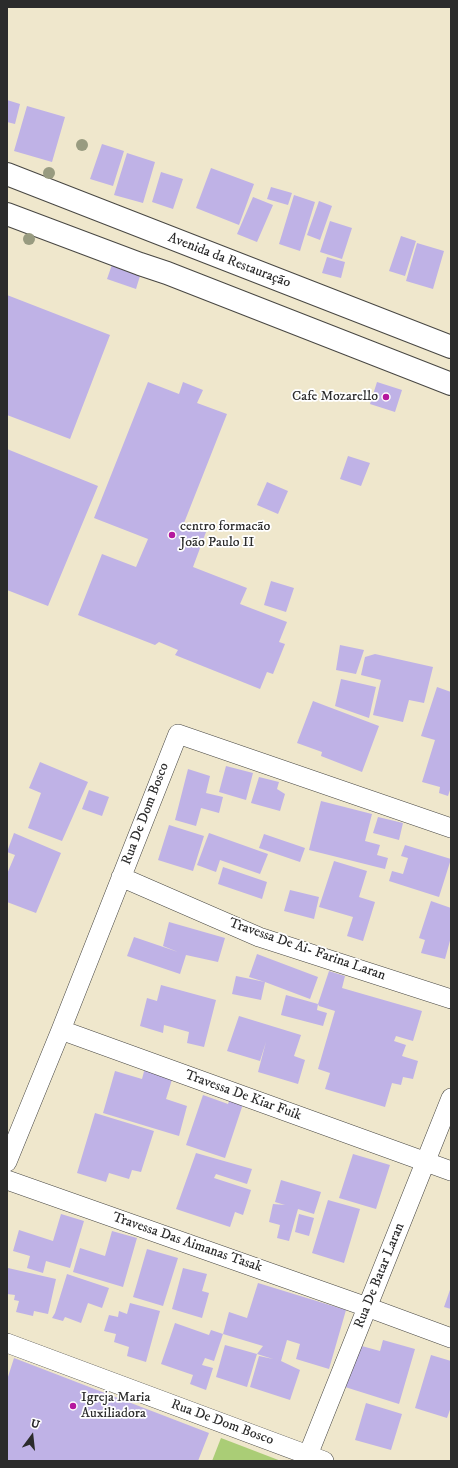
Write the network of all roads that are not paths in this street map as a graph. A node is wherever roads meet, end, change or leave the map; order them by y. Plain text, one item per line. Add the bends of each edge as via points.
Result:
1 (7, 174) edge
2 (7, 214) edge
3 (451, 347) edge
4 (451, 384) edge
5 (451, 828) edge
6 (121, 877) junction
7 (451, 999) edge
8 (61, 1030) junction
9 (451, 1098) edge
10 (426, 1161) junction
11 (7, 1162) edge
12 (451, 1171) edge
13 (7, 1180) edge
14 (367, 1307) junction
15 (451, 1338) edge
16 (7, 1344) edge
17 (316, 1458) edge

1 - 3 main road, Avenida da Restauração
2 - 4 main road via 167,273
5 - 6 street, Rua De Dom Bosco via 178,734
6 - 7 street, Travessa De Ai- Farina Laran via 259,937
6 - 8 street, Rua De Dom Bosco
8 - 10 street, Travessa De Kiar Fuik
8 - 11 street, Rua De Dom Bosco
9 - 10 street, Rua De Batar Laran
10 - 12 street, Travessa De Kiar Fuik
10 - 14 street, Rua De Batar Laran
13 - 14 street, Travessa Das Aimanas Tasak
14 - 15 street, Travessa Das Aimanas Tasak
14 - 17 street, Rua De Batar Laran
16 - 17 street, Rua De Dom Bosco

